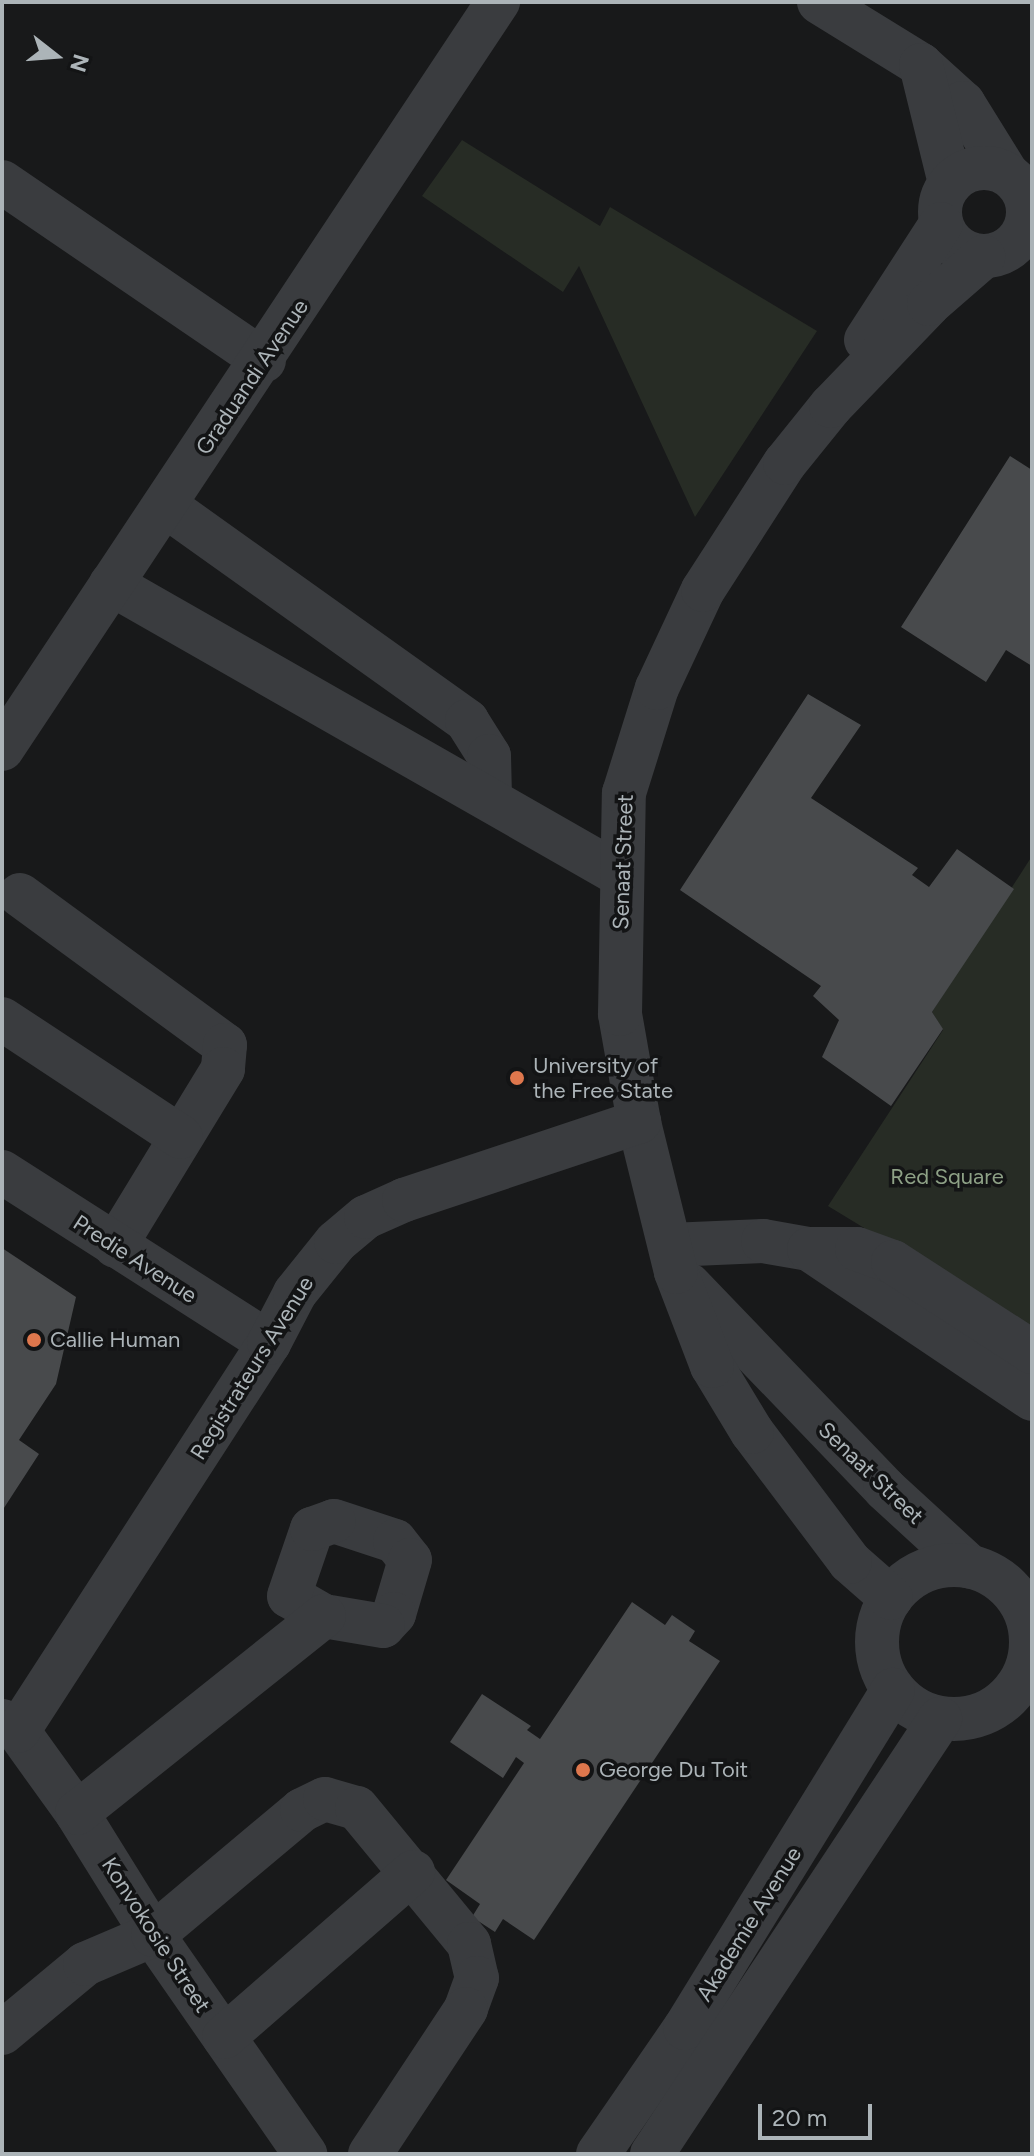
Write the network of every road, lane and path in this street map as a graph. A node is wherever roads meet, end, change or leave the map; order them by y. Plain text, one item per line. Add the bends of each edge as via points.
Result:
1 (498, 2) edge
2 (819, 2) edge
3 (921, 65) junction
4 (2, 182) edge
5 (1019, 183) edge
6 (946, 203) junction
7 (1004, 260) edge
8 (264, 361) junction
9 (831, 406) junction
10 (166, 506) junction
11 (111, 584) junction
12 (2, 749) edge
13 (490, 798) junction
14 (619, 874) junction
15 (20, 895) dead end
16 (2, 1019) edge
17 (639, 1122) junction
18 (181, 1137) junction
19 (2, 1172) edge
20 (115, 1246) junction
21 (809, 1249) junction
22 (673, 1259) junction
23 (269, 1343) junction
24 (1032, 1352) edge
25 (1032, 1399) edge
26 (970, 1567) junction
27 (891, 1598) junction
28 (324, 1616) dead end
29 (1030, 1618) edge
30 (1026, 1685) edge
31 (893, 1690) junction
32 (940, 1719) junction
33 (10, 1726) edge
34 (77, 1813) junction
35 (413, 1872) junction
36 (153, 1935) junction
37 (2, 2033) edge
38 (224, 2037) junction
39 (305, 2154) edge
40 (370, 2154) edge
41 (598, 2154) edge
42 (652, 2154) edge

1 - 8 lane, Graduandi Avenue
2 - 3 lane
3 - 5 lane via 963,103
3 - 6 lane
4 - 8 lane
5 - 6 lane via 977,168
5 - 7 lane via 1029,211 1027,226
6 - 7 lane via 956,247
6 - 9 lane, Senaat Street
7 - 9 lane, Senaat Street via 929,304
8 - 10 lane, Graduandi Avenue
9 - 14 lane, Senaat Street via 785,463 703,590 657,688 624,793
10 - 11 lane, Graduandi Avenue
10 - 13 lane via 467,721 489,756
11 - 12 lane, Graduandi Avenue
11 - 13 lane via 319,707
13 - 14 lane
14 - 17 lane, Senaat Street via 620,1014
15 - 18 lane via 225,1045 223,1069
16 - 18 lane
17 - 22 lane, Senaat Street
17 - 23 lane, Registrateurs Avenue via 366,1217 336,1242 295,1293
18 - 20 lane
19 - 20 lane, Predie Avenue
20 - 23 lane, Predie Avenue
21 - 22 lane via 763,1241
21 - 24 lane via 857,1249 893,1262
21 - 25 lane
22 - 26 lane, Senaat Street via 874,1478
22 - 27 lane, Senaat Street via 712,1366 752,1432 850,1562
23 - 33 lane, Registrateurs Avenue
26 - 27 lane via 952,1565 917,1574
26 - 29 lane, Senaat Street via 1006,1584
27 - 31 lane via 877,1644
28 - 34 lane
29 - 30 lane, Senaat Street
30 - 32 lane, Senaat Street via 986,1714
31 - 32 lane via 922,1713
31 - 41 lane, Akademie Avenue via 685,2028
32 - 42 lane, Akademie Avenue
33 - 34 lane, Konvokosie Street
34 - 36 lane, Konvokosie Street
35 - 36 lane via 357,1808 325,1799 302,1810
35 - 38 lane
35 - 40 lane via 469,1944 477,1978 466,2009
36 - 37 lane via 85,1964
36 - 38 lane, Konvokosie Street
38 - 39 lane, Konvokosie Street

